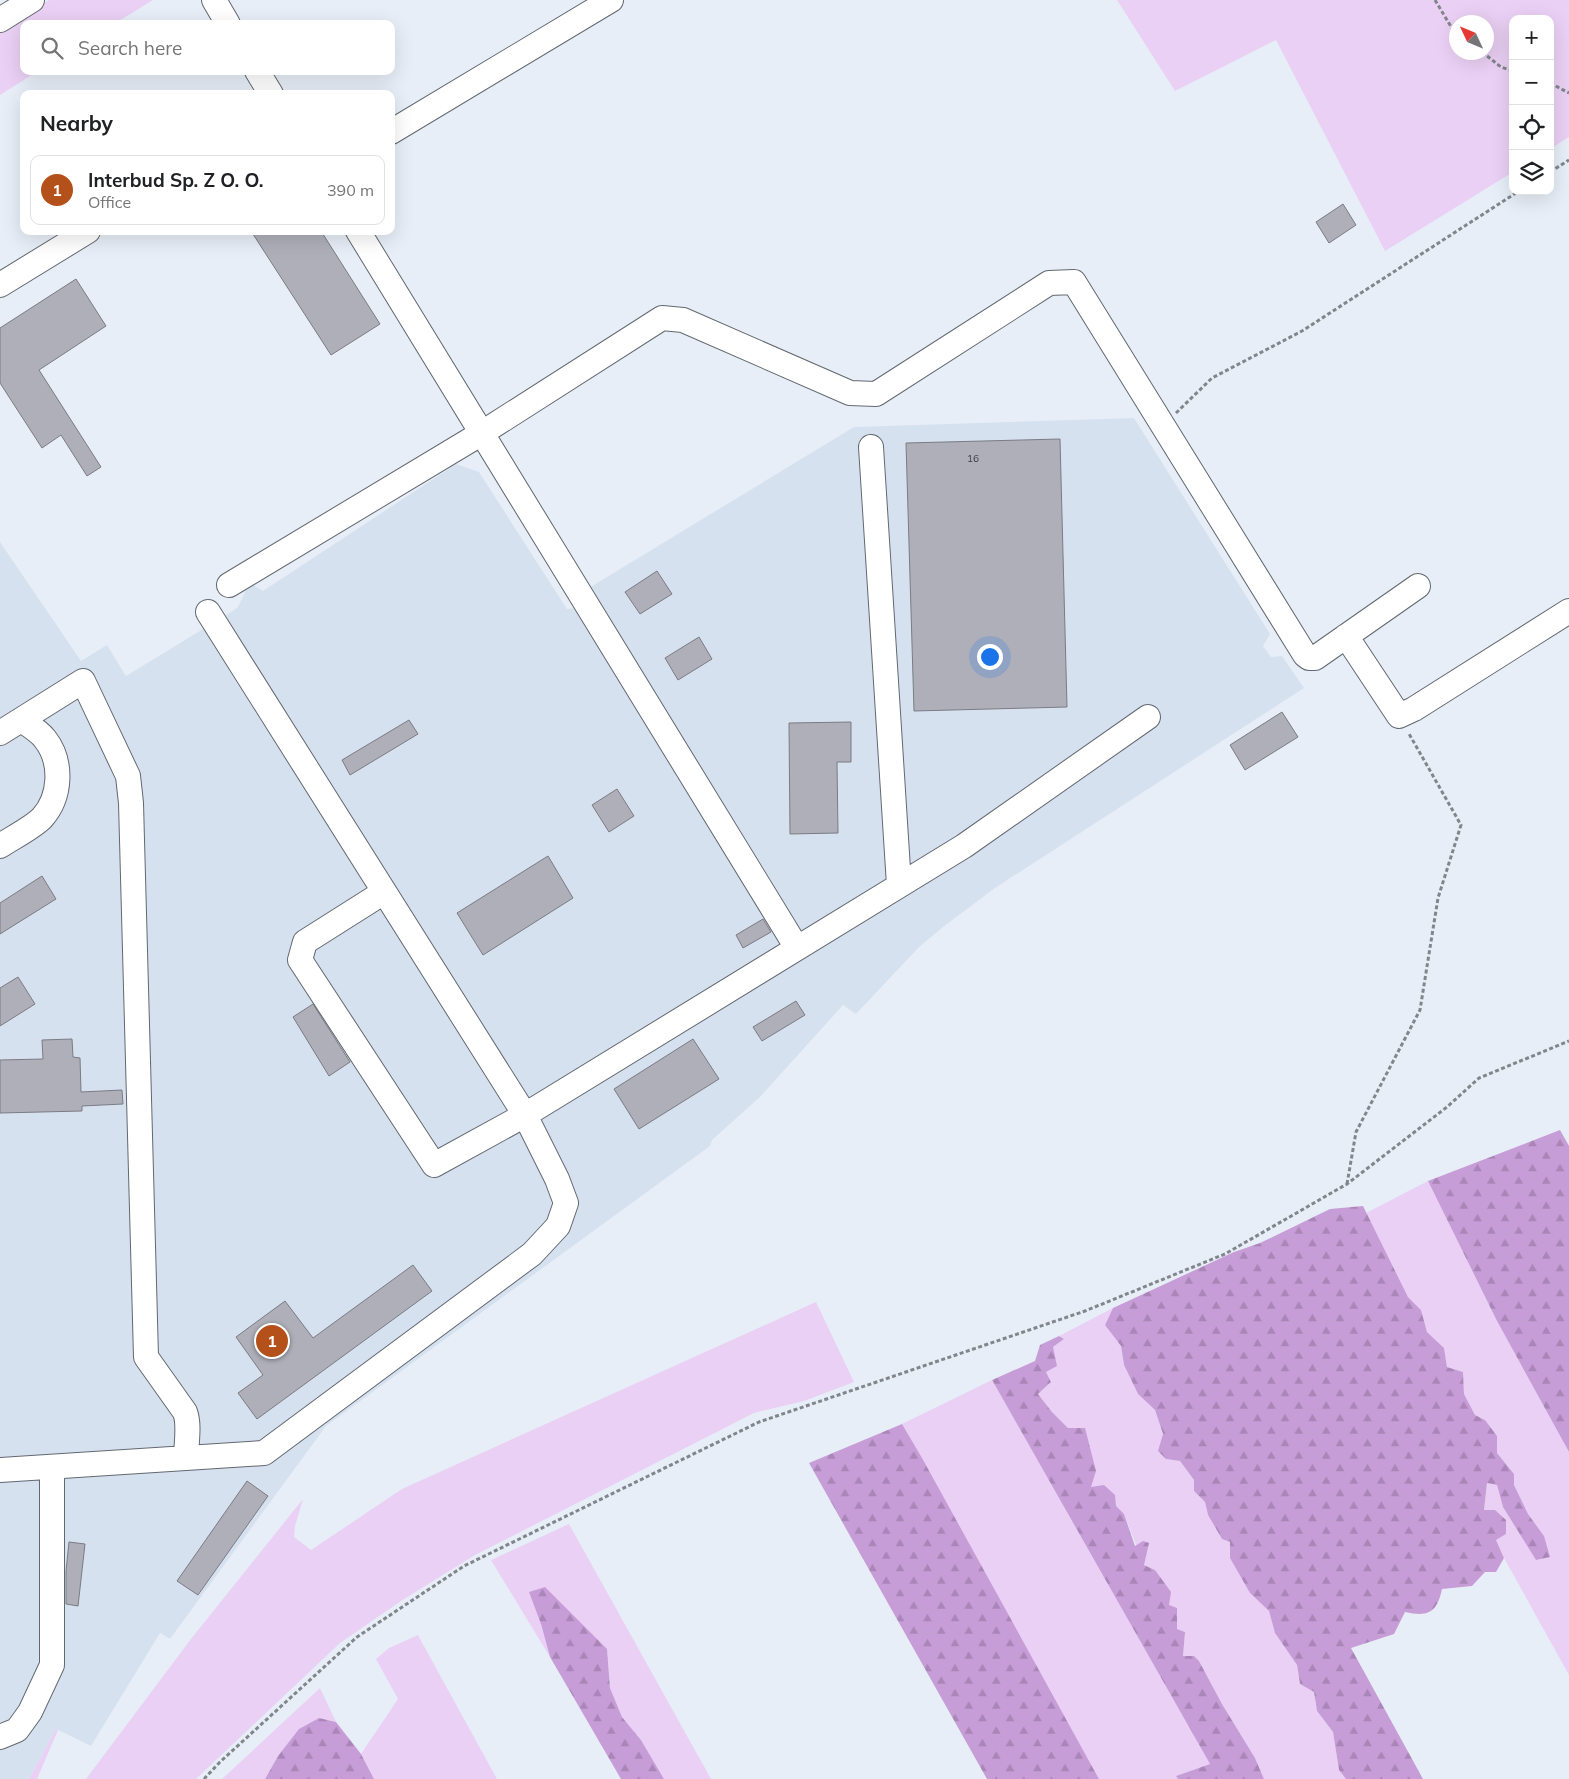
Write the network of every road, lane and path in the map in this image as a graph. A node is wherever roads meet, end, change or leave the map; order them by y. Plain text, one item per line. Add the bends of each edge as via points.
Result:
1 (32, 0) edge
2 (214, 0) edge
3 (611, 0) edge
4 (1435, 0) edge
5 (0, 20) edge
6 (226, 20) edge
7 (1449, 23) edge
8 (1492, 60) edge
9 (1509, 69) edge
10 (259, 75) edge
11 (1554, 85) edge
12 (269, 90) edge
13 (1569, 93) edge
14 (395, 130) edge
15 (1569, 160) edge
16 (1554, 169) edge
17 (1513, 195) edge
18 (81, 235) edge
19 (360, 235) edge
20 (0, 285) edge
21 (1162, 426) junction
22 (482, 433) junction
23 (871, 447) dead end
24 (229, 585) dead end
25 (1418, 586) dead end
26 (1569, 611) edge
27 (208, 612) dead end
28 (1346, 636) junction
29 (1399, 716) junction
30 (1148, 717) dead end
31 (21, 720) junction
32 (0, 733) edge
33 (0, 846) edge
34 (899, 886) junction
35 (384, 892) junction
36 (796, 948) junction
37 (1569, 1041) edge
38 (525, 1115) junction
39 (1347, 1184) junction
40 (186, 1458) junction
41 (52, 1467) junction
42 (0, 1470) edge
43 (0, 1737) edge
44 (204, 1779) edge

1 - 5 street
2 - 6 street
3 - 14 street
4 - 7 path
8 - 9 path
10 - 12 street
11 - 13 path
15 - 16 path
17 - 21 path via 1302,331 1212,378
18 - 20 street
19 - 22 street
21 - 22 street via 1074,282 1049,283 876,394 850,393 683,320 662,318
21 - 28 street via 1305,655 1315,658
22 - 24 street
22 - 36 street
23 - 34 street
25 - 28 street
26 - 29 street
27 - 35 street
28 - 29 street
29 - 39 path via 1461,824 1438,898 1420,1010 1356,1132
30 - 34 street via 964,846
31 - 32 street
31 - 33 street via 46,739 55,758 58,780 49,808 41,819
31 - 40 street via 83,682 128,776 146,1357 187,1416
34 - 36 street
35 - 38 street
35 - 38 street via 305,942 300,960 434,1165
36 - 38 street
37 - 39 path via 1479,1078 1447,1107
38 - 40 street via 566,1203 558,1226 532,1254 264,1453
39 - 44 path via 1225,1254 1085,1312 759,1422 464,1566 357,1637
40 - 41 street
41 - 42 street
41 - 43 street via 52,1666 30,1712 16,1730

